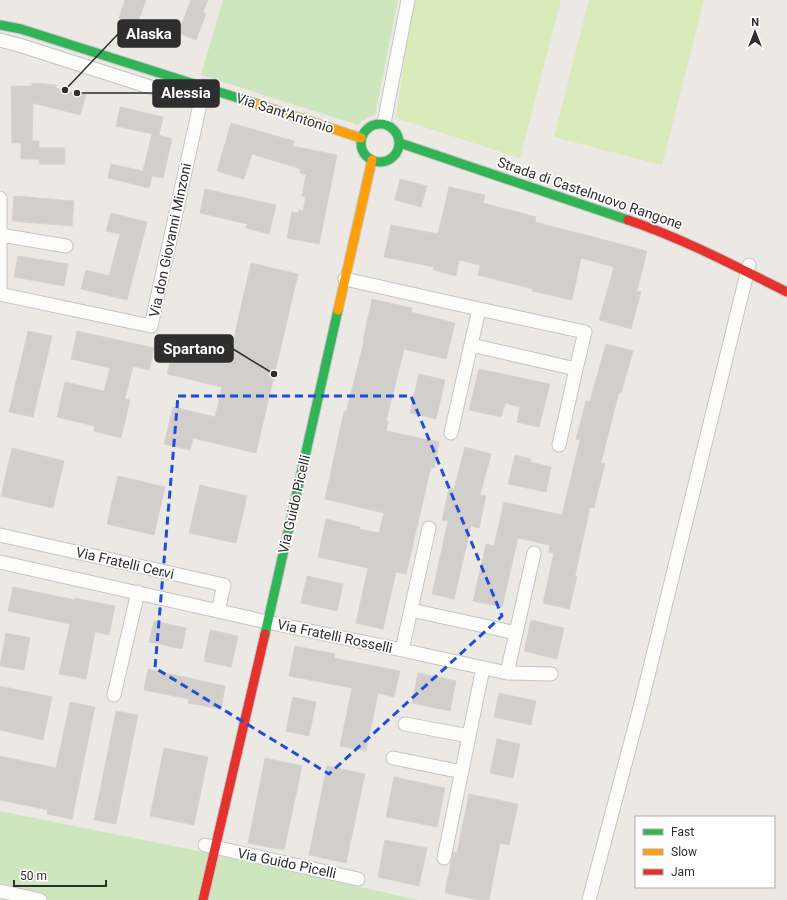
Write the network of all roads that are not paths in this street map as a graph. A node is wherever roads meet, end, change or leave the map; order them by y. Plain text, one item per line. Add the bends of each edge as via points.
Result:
1 (408, 0) edge
2 (0, 25) edge
3 (0, 40) edge
4 (93, 52) junction
5 (89, 66) junction
6 (204, 86) junction
7 (200, 103) junction
8 (384, 123) junction
9 (361, 138) junction
10 (400, 143) junction
11 (372, 160) junction
12 (0, 198) edge
13 (0, 235) edge
14 (66, 246) dead end
15 (748, 269) junction
16 (345, 279) junction
17 (787, 292) edge
18 (479, 309) junction
19 (471, 345) junction
20 (576, 369) junction
21 (451, 433) dead end
22 (559, 445) dead end
23 (429, 528) dead end
24 (0, 535) edge
25 (534, 553) dead end
26 (0, 562) edge
27 (138, 592) junction
28 (411, 610) junction
29 (218, 611) junction
30 (267, 622) junction
31 (516, 633) junction
32 (402, 650) junction
33 (483, 668) junction
34 (507, 673) junction
35 (551, 674) dead end
36 (114, 695) dead end
37 (405, 724) dead end
38 (469, 736) junction
39 (393, 758) dead end
40 (462, 772) junction
41 (210, 846) junction
42 (444, 858) dead end
43 (358, 879) dead end
44 (0, 891) edge
45 (40, 900) edge
46 (203, 900) edge
47 (589, 900) edge

1 - 8 street
2 - 4 main road, Via Sant'Antonio via 21,29
3 - 5 street
4 - 5 street
4 - 6 main road, Via Sant'Antonio
5 - 7 street
6 - 7 street, Via don Giovanni Minzoni
6 - 9 main road, Via Sant'Antonio
7 - 13 street, Via don Giovanni Minzoni via 151,326 0,294
8 - 9 main road via 367,128
8 - 10 main road via 394,128
9 - 11 main road via 362,149
10 - 11 main road via 399,149 391,159 385,162
10 - 15 main road, Strada di Castelnuovo Rangone via 662,231
11 - 16 main road, Via Guido Picelli
12 - 13 street, Via don Giovanni Minzoni
13 - 14 street
15 - 17 main road, Strada di Castelnuovo Rangone
15 - 47 street via 643,696
16 - 18 street
16 - 30 main road, Via Guido Picelli
18 - 19 street
18 - 20 street via 584,332
19 - 20 street
19 - 21 street
20 - 22 street
23 - 28 street, Via Fratelli Rosselli
24 - 29 street, Via Fratelli Cervi via 224,585
25 - 31 street
26 - 27 street, Via Fratelli Cervi
27 - 29 street, Via Fratelli Cervi
27 - 36 street, Via Fratelli Cervi
28 - 31 street
28 - 32 street, Via Fratelli Rosselli
29 - 30 street, Via Fratelli Cervi
30 - 32 street, Via Fratelli Rosselli
30 - 41 main road, Via Guido Picelli via 241,742
31 - 34 street
32 - 33 street, Via Fratelli Rosselli
33 - 34 street, Via Fratelli Rosselli
33 - 38 street
34 - 35 street, Via Fratelli Rosselli
37 - 38 street
38 - 40 street
39 - 40 street
40 - 42 street
41 - 43 street, Via Guido Picelli
41 - 46 main road, Via Guido Picelli
44 - 45 street

